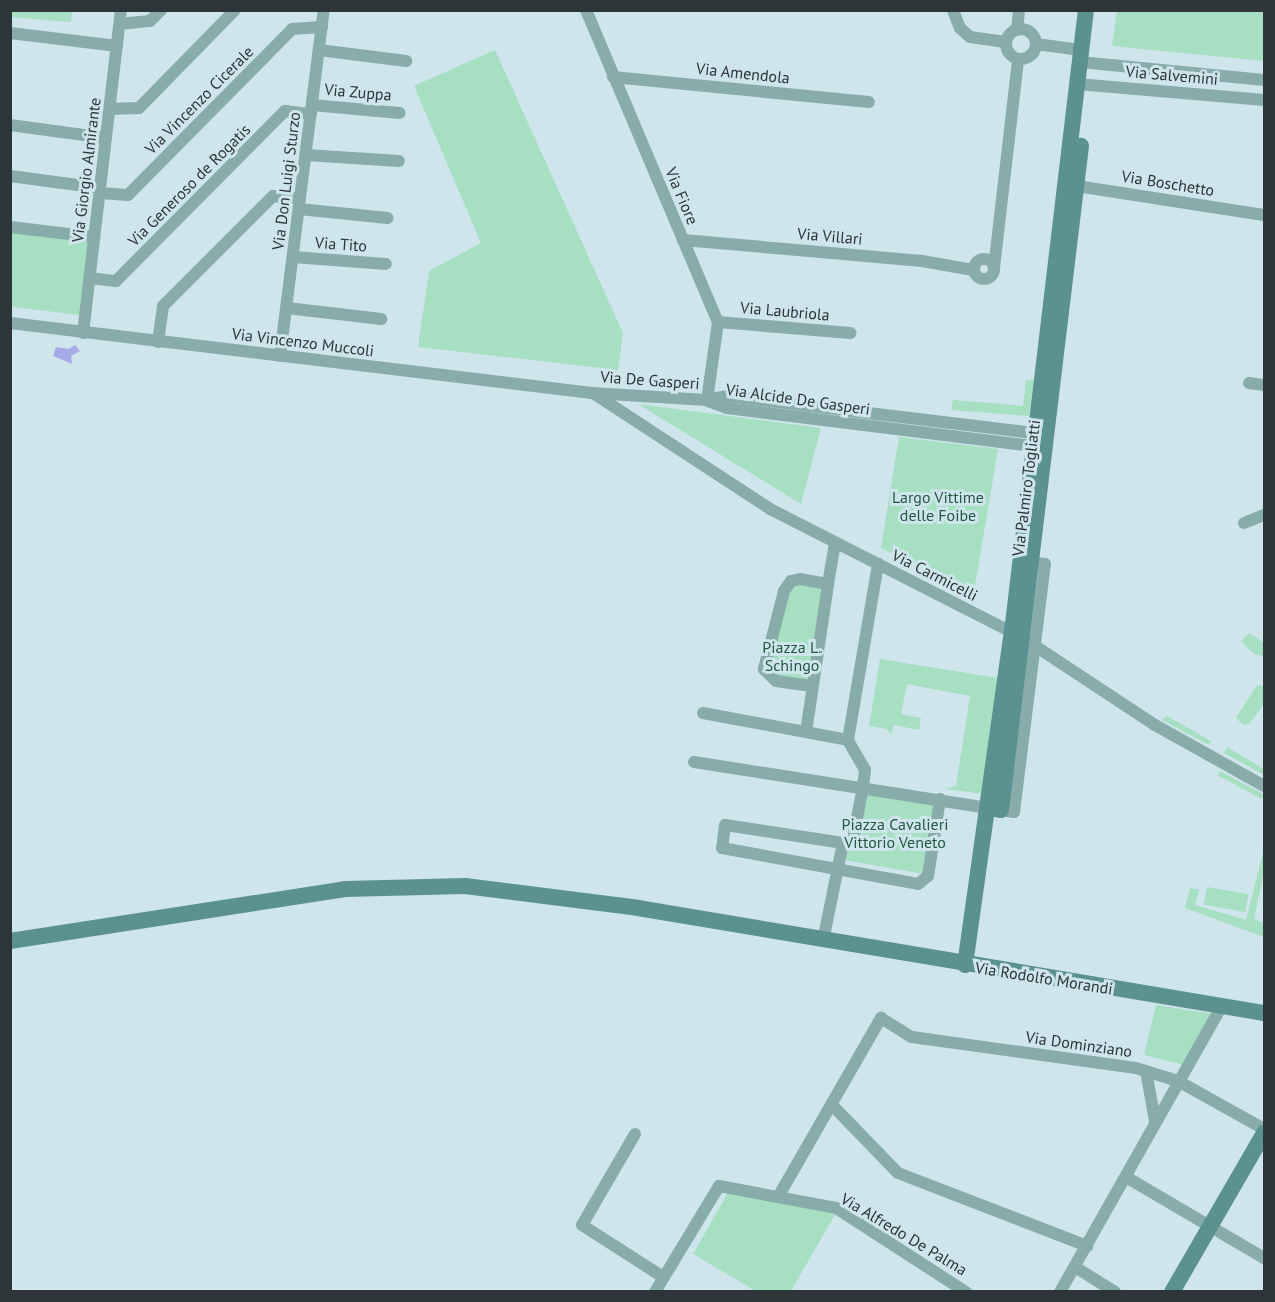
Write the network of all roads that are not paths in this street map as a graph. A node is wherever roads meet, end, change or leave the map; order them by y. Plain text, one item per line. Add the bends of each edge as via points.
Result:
1 (121, 10) edge
2 (161, 10) edge
3 (235, 10) edge
4 (324, 10) edge
5 (586, 10) edge
6 (953, 10) edge
7 (1019, 10) edge
8 (1086, 10) edge
9 (1096, 10) edge
10 (120, 24) junction
11 (322, 27) junction
12 (1017, 30) junction
13 (10, 33) edge
14 (1006, 42) junction
15 (1036, 44) junction
16 (117, 46) junction
17 (319, 50) junction
18 (1084, 59) junction
19 (1018, 60) junction
20 (406, 61) dead end
21 (613, 76) junction
22 (1264, 80) edge
23 (1083, 84) junction
24 (1264, 100) edge
25 (869, 102) dead end
26 (110, 109) junction
27 (312, 110) junction
28 (400, 113) dead end
29 (10, 125) edge
30 (106, 138) junction
31 (306, 154) junction
32 (399, 161) dead end
33 (10, 176) edge
34 (1072, 185) junction
35 (100, 191) junction
36 (300, 204) junction
37 (1264, 215) edge
38 (388, 218) dead end
39 (10, 227) edge
40 (94, 237) junction
41 (683, 240) junction
42 (293, 257) junction
43 (386, 264) dead end
44 (90, 278) junction
45 (287, 308) junction
46 (381, 319) dead end
47 (718, 322) junction
48 (10, 323) edge
49 (83, 333) junction
50 (851, 333) dead end
51 (158, 342) junction
52 (280, 356) junction
53 (1249, 383) dead end
54 (1264, 385) edge
55 (592, 393) junction
56 (707, 400) junction
57 (1040, 440) junction
58 (1264, 515) edge
59 (1244, 523) dead end
60 (835, 543) junction
61 (1025, 562) junction
62 (878, 564) junction
63 (828, 584) junction
64 (1024, 639) junction
65 (812, 686) junction
66 (703, 713) dead end
67 (806, 732) junction
68 (848, 740) junction
69 (694, 762) dead end
70 (1264, 786) edge
71 (862, 788) junction
72 (940, 799) junction
73 (995, 809) junction
74 (843, 843) junction
75 (839, 869) junction
76 (10, 941) edge
77 (823, 941) junction
78 (965, 965) junction
79 (1221, 1007) junction
80 (1264, 1013) edge
81 (1146, 1071) junction
82 (1178, 1081) junction
83 (833, 1106) junction
84 (1155, 1121) junction
85 (1264, 1131) edge
86 (635, 1134) dead end
87 (1126, 1177) junction
88 (778, 1197) junction
89 (1211, 1226) junction
90 (1087, 1246) junction
91 (1264, 1258) edge
92 (1075, 1268) junction
93 (663, 1277) junction
94 (655, 1292) edge
95 (966, 1292) edge
96 (1060, 1292) edge
97 (1115, 1292) edge
98 (1172, 1292) edge

1 - 10 street, Via Giorgio Almirante
2 - 10 street via 150,21
3 - 26 street via 139,108
4 - 11 street, Via Don Luigi Sturzo
5 - 21 street, Via Fiore
6 - 14 street via 960,28 970,37
7 - 12 street
8 - 18 main road, Via Palmiro Togliatti
9 - 18 main road, Via Palmiro Togliatti
10 - 16 street, Via Giorgio Almirante
11 - 17 street, Via Don Luigi Sturzo
11 - 35 street, Via Vincenzo Cicerale via 292,29 128,195
12 - 14 street
12 - 15 street via 1032,34
13 - 16 street
14 - 19 street via 1008,53
15 - 18 street, Via Salvemini
15 - 19 street via 1032,55
16 - 26 street, Via Giorgio Almirante
17 - 20 street
17 - 27 street, Via Don Luigi Sturzo
18 - 22 street, Via Salvemini
18 - 23 main road, Via Palmiro Togliatti
19 - 41 street, Via Villari via 994,268 985,279 973,270 922,261
21 - 25 street, Via Amendola
21 - 41 street, Via Fiore
23 - 24 street, Via Salvemini
23 - 34 main road, Via Palmiro Togliatti
26 - 30 street, Via Giorgio Almirante
27 - 28 street, Via Zuppa
27 - 31 street, Via Don Luigi Sturzo
27 - 44 street, Via Generoso de Rogatis via 285,111 116,281
29 - 30 street
30 - 35 street, Via Giorgio Almirante
31 - 32 street
31 - 36 street, Via Don Luigi Sturzo
33 - 35 street, Via Vincenzo Cicerale
34 - 37 street, Via Boschetto
34 - 57 main road, Via Palmiro Togliatti
35 - 40 street, Via Giorgio Almirante
36 - 38 street
36 - 42 street, Via Don Luigi Sturzo
36 - 51 street via 273,196 163,306
39 - 40 street
40 - 44 street, Via Giorgio Almirante
41 - 47 street, Via Fiore
42 - 43 street, Via Tito
42 - 45 street, Via Don Luigi Sturzo
44 - 49 street, Via Giorgio Almirante
45 - 46 street
45 - 52 street, Via Don Luigi Sturzo
47 - 50 street, Via Laubriola
47 - 56 street
48 - 49 street, Via Vincenzo Muccoli
49 - 51 street, Via Vincenzo Muccoli
51 - 52 street, Via Vincenzo Muccoli
52 - 55 street, Via Vincenzo Muccoli
53 - 54 street
55 - 56 street, Via De Gasperi
55 - 60 street, Via Carmicelli via 770,509
56 - 57 street, Via Alcide De Gasperi via 728,396
57 - 61 main road, Via Palmiro Togliatti
58 - 59 street
60 - 62 street, Via Carmicelli
60 - 63 street
61 - 64 main road, Via Palmiro Togliatti
61 - 64 street via 1045,564
62 - 64 street, Via Carmicelli
62 - 68 street
63 - 65 street
63 - 65 street via 791,581 784,591 764,669 777,681
64 - 70 street, Via Carmicelli via 1155,725
64 - 73 main road, Via Palmiro Togliatti
64 - 73 street via 1014,812
65 - 67 street
66 - 67 street
67 - 68 street
68 - 71 street via 865,770
69 - 71 street
71 - 72 street
71 - 74 street via 852,844
72 - 73 street
72 - 75 street via 924,882
73 - 78 main road, Via Palmiro Togliatti
74 - 75 street
74 - 75 street via 725,825 722,848
75 - 77 street
76 - 77 main road, Via Rodolfo Morandi via 283,897 375,886 426,885 531,892
77 - 78 main road, Via Rodolfo Morandi
78 - 79 main road, Via Rodolfo Morandi
79 - 80 main road, Via Rodolfo Morandi
79 - 82 street
81 - 82 street, Via Dominziano
81 - 83 street, Via Dominziano via 912,1037 880,1018
81 - 84 street
82 - 84 street
82 - 85 street, Via Dominziano
83 - 88 street
83 - 90 street via 898,1173
84 - 87 street
85 - 89 main road
86 - 93 street via 582,1225
87 - 89 street
87 - 90 street
88 - 93 street, Via Alfredo De Palma via 719,1186
88 - 95 street, Via Alfredo De Palma via 836,1208
89 - 91 street
89 - 98 main road
90 - 92 street
92 - 96 street
92 - 97 street
93 - 94 street

